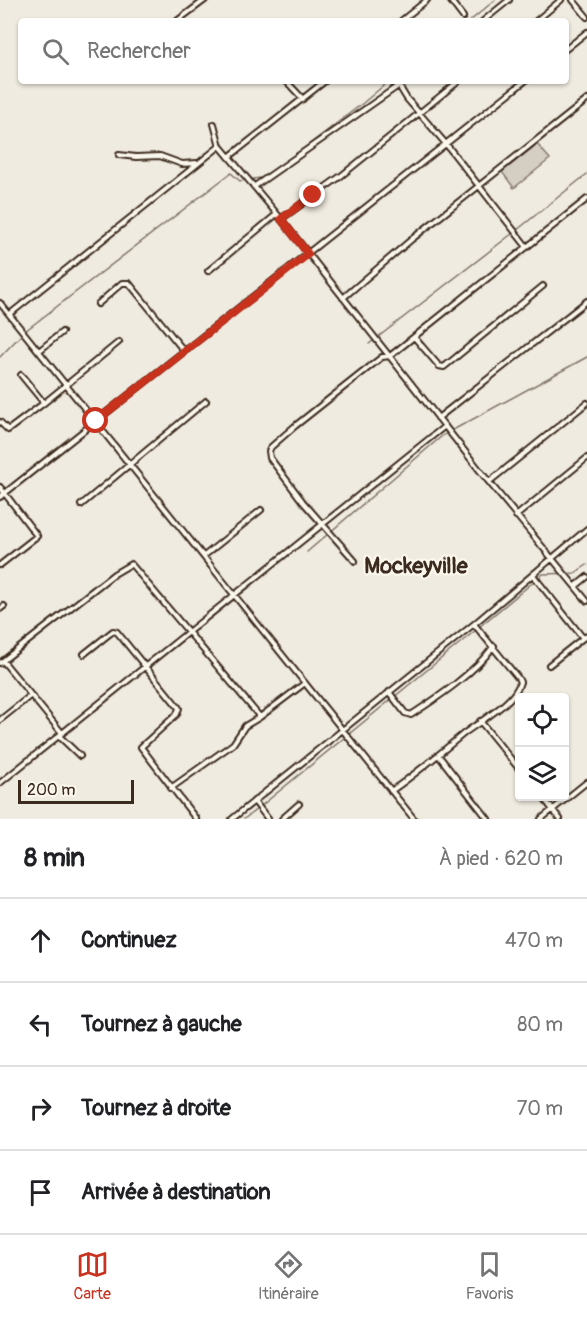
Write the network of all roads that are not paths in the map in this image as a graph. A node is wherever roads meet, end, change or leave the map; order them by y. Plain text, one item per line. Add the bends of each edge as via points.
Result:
1 (205, 0) edge
2 (427, 0) edge
3 (450, 0) edge
4 (509, 0) edge
5 (561, 0) edge
6 (573, 0) edge
7 (463, 17) dead end
8 (587, 17) edge
9 (181, 18) edge
10 (405, 18) edge
11 (487, 18) edge
12 (540, 18) edge
13 (587, 32) edge
14 (569, 47) edge
15 (289, 84) edge
16 (321, 84) edge
17 (455, 84) edge
18 (521, 84) edge
19 (398, 86) joint
20 (303, 99) junction
21 (587, 100) edge
22 (420, 113) junction
23 (214, 124) dead end
24 (446, 144) junction
25 (220, 146) junction
26 (119, 155) dead end
27 (229, 157) junction
28 (198, 163) junction
29 (479, 185) junction
30 (255, 186) junction
31 (587, 199) edge
32 (277, 213) junction
33 (281, 219) junction
34 (527, 247) junction
35 (308, 254) junction
36 (208, 271) dead end
37 (543, 286) dead end
38 (343, 298) junction
39 (587, 301) edge
40 (0, 303) edge
41 (98, 304) dead end
42 (10, 314) junction
43 (62, 332) dead end
44 (414, 337) junction
45 (119, 342) dead end
46 (39, 351) junction
47 (184, 351) junction
48 (390, 356) junction
49 (21, 375) dead end
50 (67, 385) junction
51 (206, 401) dead end
52 (44, 403) junction
53 (587, 404) edge
54 (438, 418) junction
55 (96, 421) junction
56 (0, 422) edge
57 (445, 426) junction
58 (587, 458) edge
59 (130, 463) junction
60 (489, 482) junction
61 (0, 487) edge
62 (5, 493) junction
63 (0, 497) edge
64 (81, 505) dead end
65 (261, 510) dead end
66 (516, 516) junction
67 (322, 525) junction
68 (587, 529) edge
69 (204, 556) junction
70 (552, 558) junction
71 (355, 561) dead end
72 (0, 565) edge
73 (533, 575) junction
74 (587, 577) edge
75 (576, 586) junction
76 (235, 595) junction
77 (587, 601) edge
78 (474, 624) junction
79 (188, 632) junction
80 (585, 637) edge
81 (494, 646) junction
82 (84, 654) dead end
83 (2, 662) edge
84 (549, 665) dead end
85 (146, 667) junction
86 (305, 682) junction
87 (389, 692) junction
88 (30, 696) junction
89 (260, 717) junction
90 (0, 720) edge
91 (480, 721) junction
92 (343, 729) junction
93 (60, 734) junction
94 (80, 756) dead end
95 (439, 756) junction
96 (515, 765) edge
97 (587, 782) edge
98 (0, 783) edge
99 (171, 788) junction
100 (391, 790) junction
101 (254, 801) junction
102 (546, 801) edge
103 (299, 804) dead end
104 (553, 810) junction
105 (196, 819) edge
106 (232, 819) edge
107 (268, 819) edge
108 (282, 819) edge
109 (414, 819) edge
110 (488, 819) edge
111 (541, 819) edge
112 (560, 819) edge

1 - 9 street
2 - 10 street
3 - 7 street
4 - 11 street
5 - 12 street
6 - 8 street
13 - 14 street
15 - 20 street
16 - 20 street
17 - 22 street
18 - 24 street
19 - 22 street
19 - 30 street
20 - 27 street
21 - 29 street
22 - 24 street
22 - 33 street
23 - 25 street
24 - 29 street
24 - 35 street
25 - 27 street
25 - 28 street
26 - 28 street via 160,156 182,164
27 - 30 street
28 - 42 street
29 - 34 street
29 - 38 street
30 - 32 street
31 - 34 street
32 - 33 street
32 - 36 street
33 - 35 street
34 - 44 street
35 - 38 street
35 - 47 street
37 - 44 street via 444,367
38 - 48 street
39 - 54 street
40 - 42 street
41 - 47 street via 122,283 129,283
42 - 46 street
43 - 46 street
44 - 48 street
45 - 50 street
46 - 50 street
47 - 55 street
48 - 54 street
48 - 67 street via 382,357 294,426 269,451 270,458
49 - 52 street
50 - 52 street
50 - 55 street
51 - 59 street
52 - 56 street via 8,430
53 - 60 street
54 - 57 street
55 - 59 street
55 - 62 street
57 - 60 street
57 - 67 street
58 - 66 street
59 - 64 street
59 - 69 street
60 - 66 street
61 - 62 street
62 - 63 street
62 - 72 street via 37,536
65 - 69 street
66 - 70 street
67 - 71 street
67 - 76 street
68 - 70 street
69 - 76 street
70 - 73 street
70 - 75 street
73 - 78 street
73 - 80 street
74 - 75 street
75 - 77 street
76 - 79 street
76 - 86 street
78 - 81 street
78 - 87 street
79 - 83 street via 131,564
79 - 85 street
79 - 89 street
80 - 84 street
81 - 87 street via 448,690 411,715
81 - 91 street via 519,685 500,707
82 - 85 street via 115,631
83 - 88 street
85 - 93 street
85 - 99 street via 179,708 141,747
86 - 89 street
86 - 92 street
87 - 92 street
88 - 90 street
88 - 93 street
89 - 99 street via 245,726 233,744
91 - 95 street
91 - 96 street
92 - 100 street
92 - 101 street
93 - 94 street
93 - 98 street
95 - 100 street
95 - 110 street
97 - 104 street
99 - 105 street
100 - 109 street
101 - 106 street
101 - 107 street
102 - 104 street
103 - 108 street
104 - 111 street
104 - 112 street

